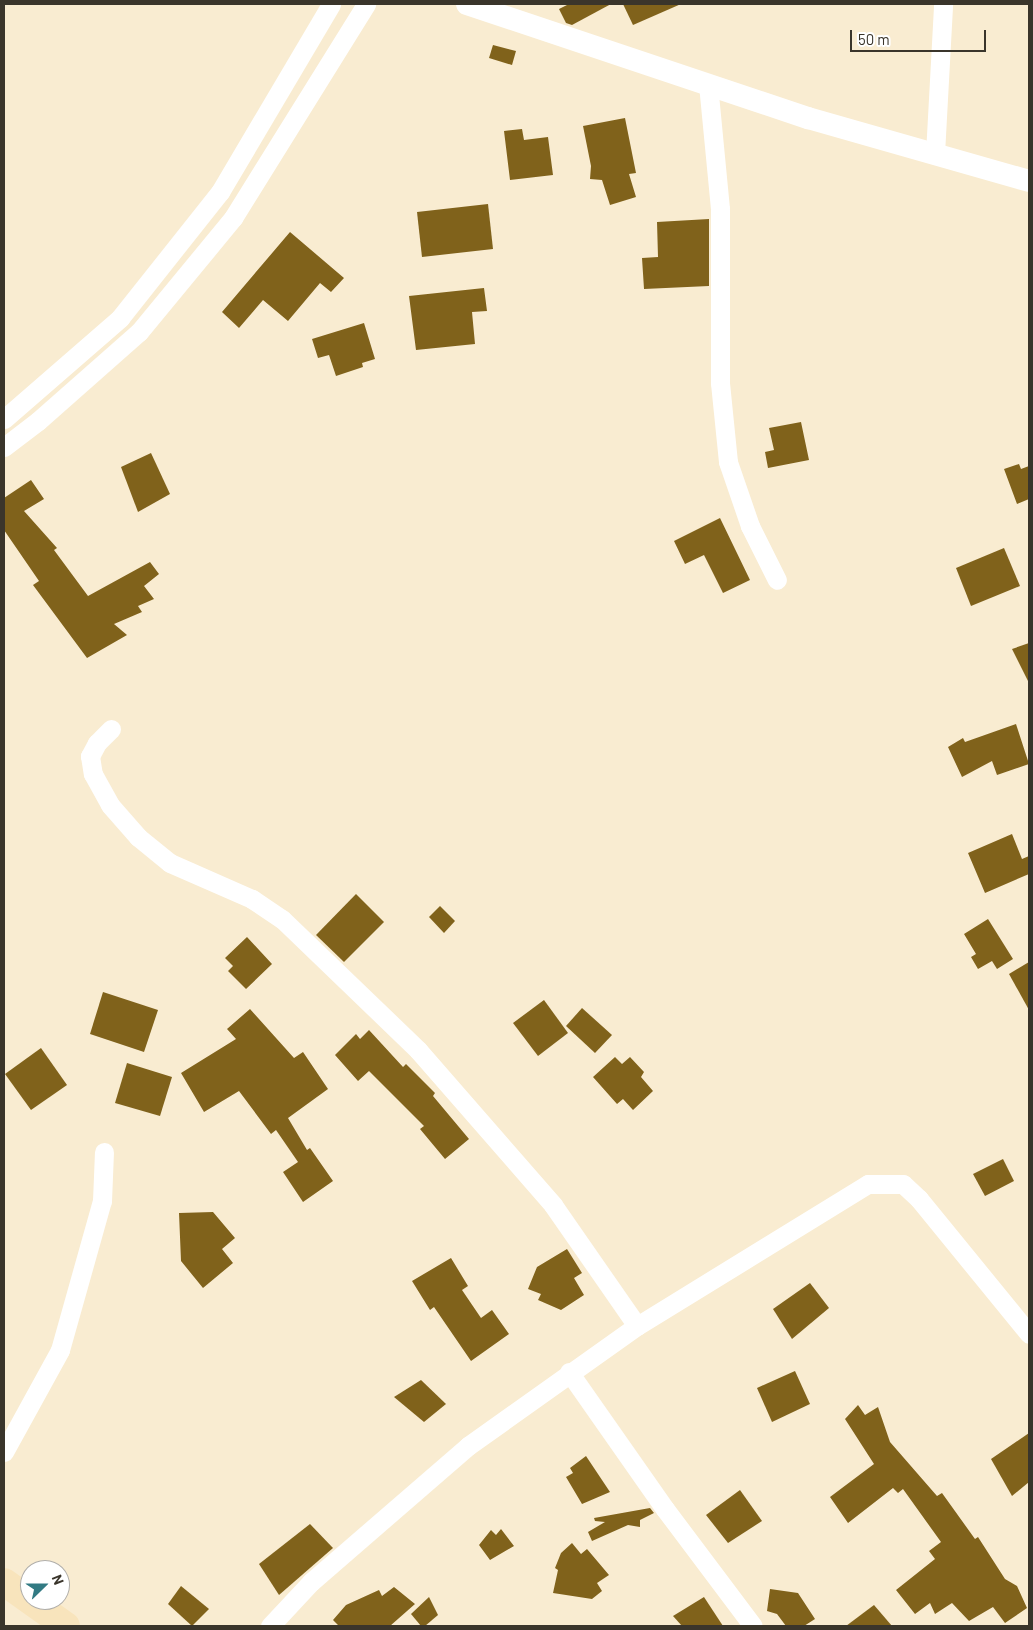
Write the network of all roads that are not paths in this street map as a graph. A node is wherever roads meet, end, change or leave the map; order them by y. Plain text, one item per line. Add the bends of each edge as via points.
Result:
1 (331, 4) edge
2 (467, 4) edge
3 (943, 4) edge
4 (359, 6) edge
5 (708, 84) junction
6 (935, 154) junction
7 (1029, 181) edge
8 (4, 419) edge
9 (4, 447) edge
10 (777, 580) dead end
11 (111, 729) dead end
12 (104, 1152) dead end
13 (637, 1326) junction
14 (1029, 1334) edge
15 (569, 1372) junction
16 (4, 1452) edge
17 (4, 1582) edge
18 (66, 1626) edge
19 (270, 1626) edge
20 (753, 1626) edge

1 - 8 street via 214,199 120,318
2 - 5 street
3 - 6 street
4 - 9 street via 233,218 139,332
5 - 6 street via 808,118
5 - 10 street via 720,209 720,383 728,462 750,526
6 - 7 street
11 - 13 street via 90,756 93,774 110,805 126,824 170,863 252,899 282,918 418,1050 553,1205
12 - 16 street via 102,1201 60,1350
13 - 14 street via 868,1184 886,1182 903,1184 919,1199
13 - 15 street
15 - 19 street via 468,1446 378,1521
15 - 20 street via 665,1509
17 - 18 main road

